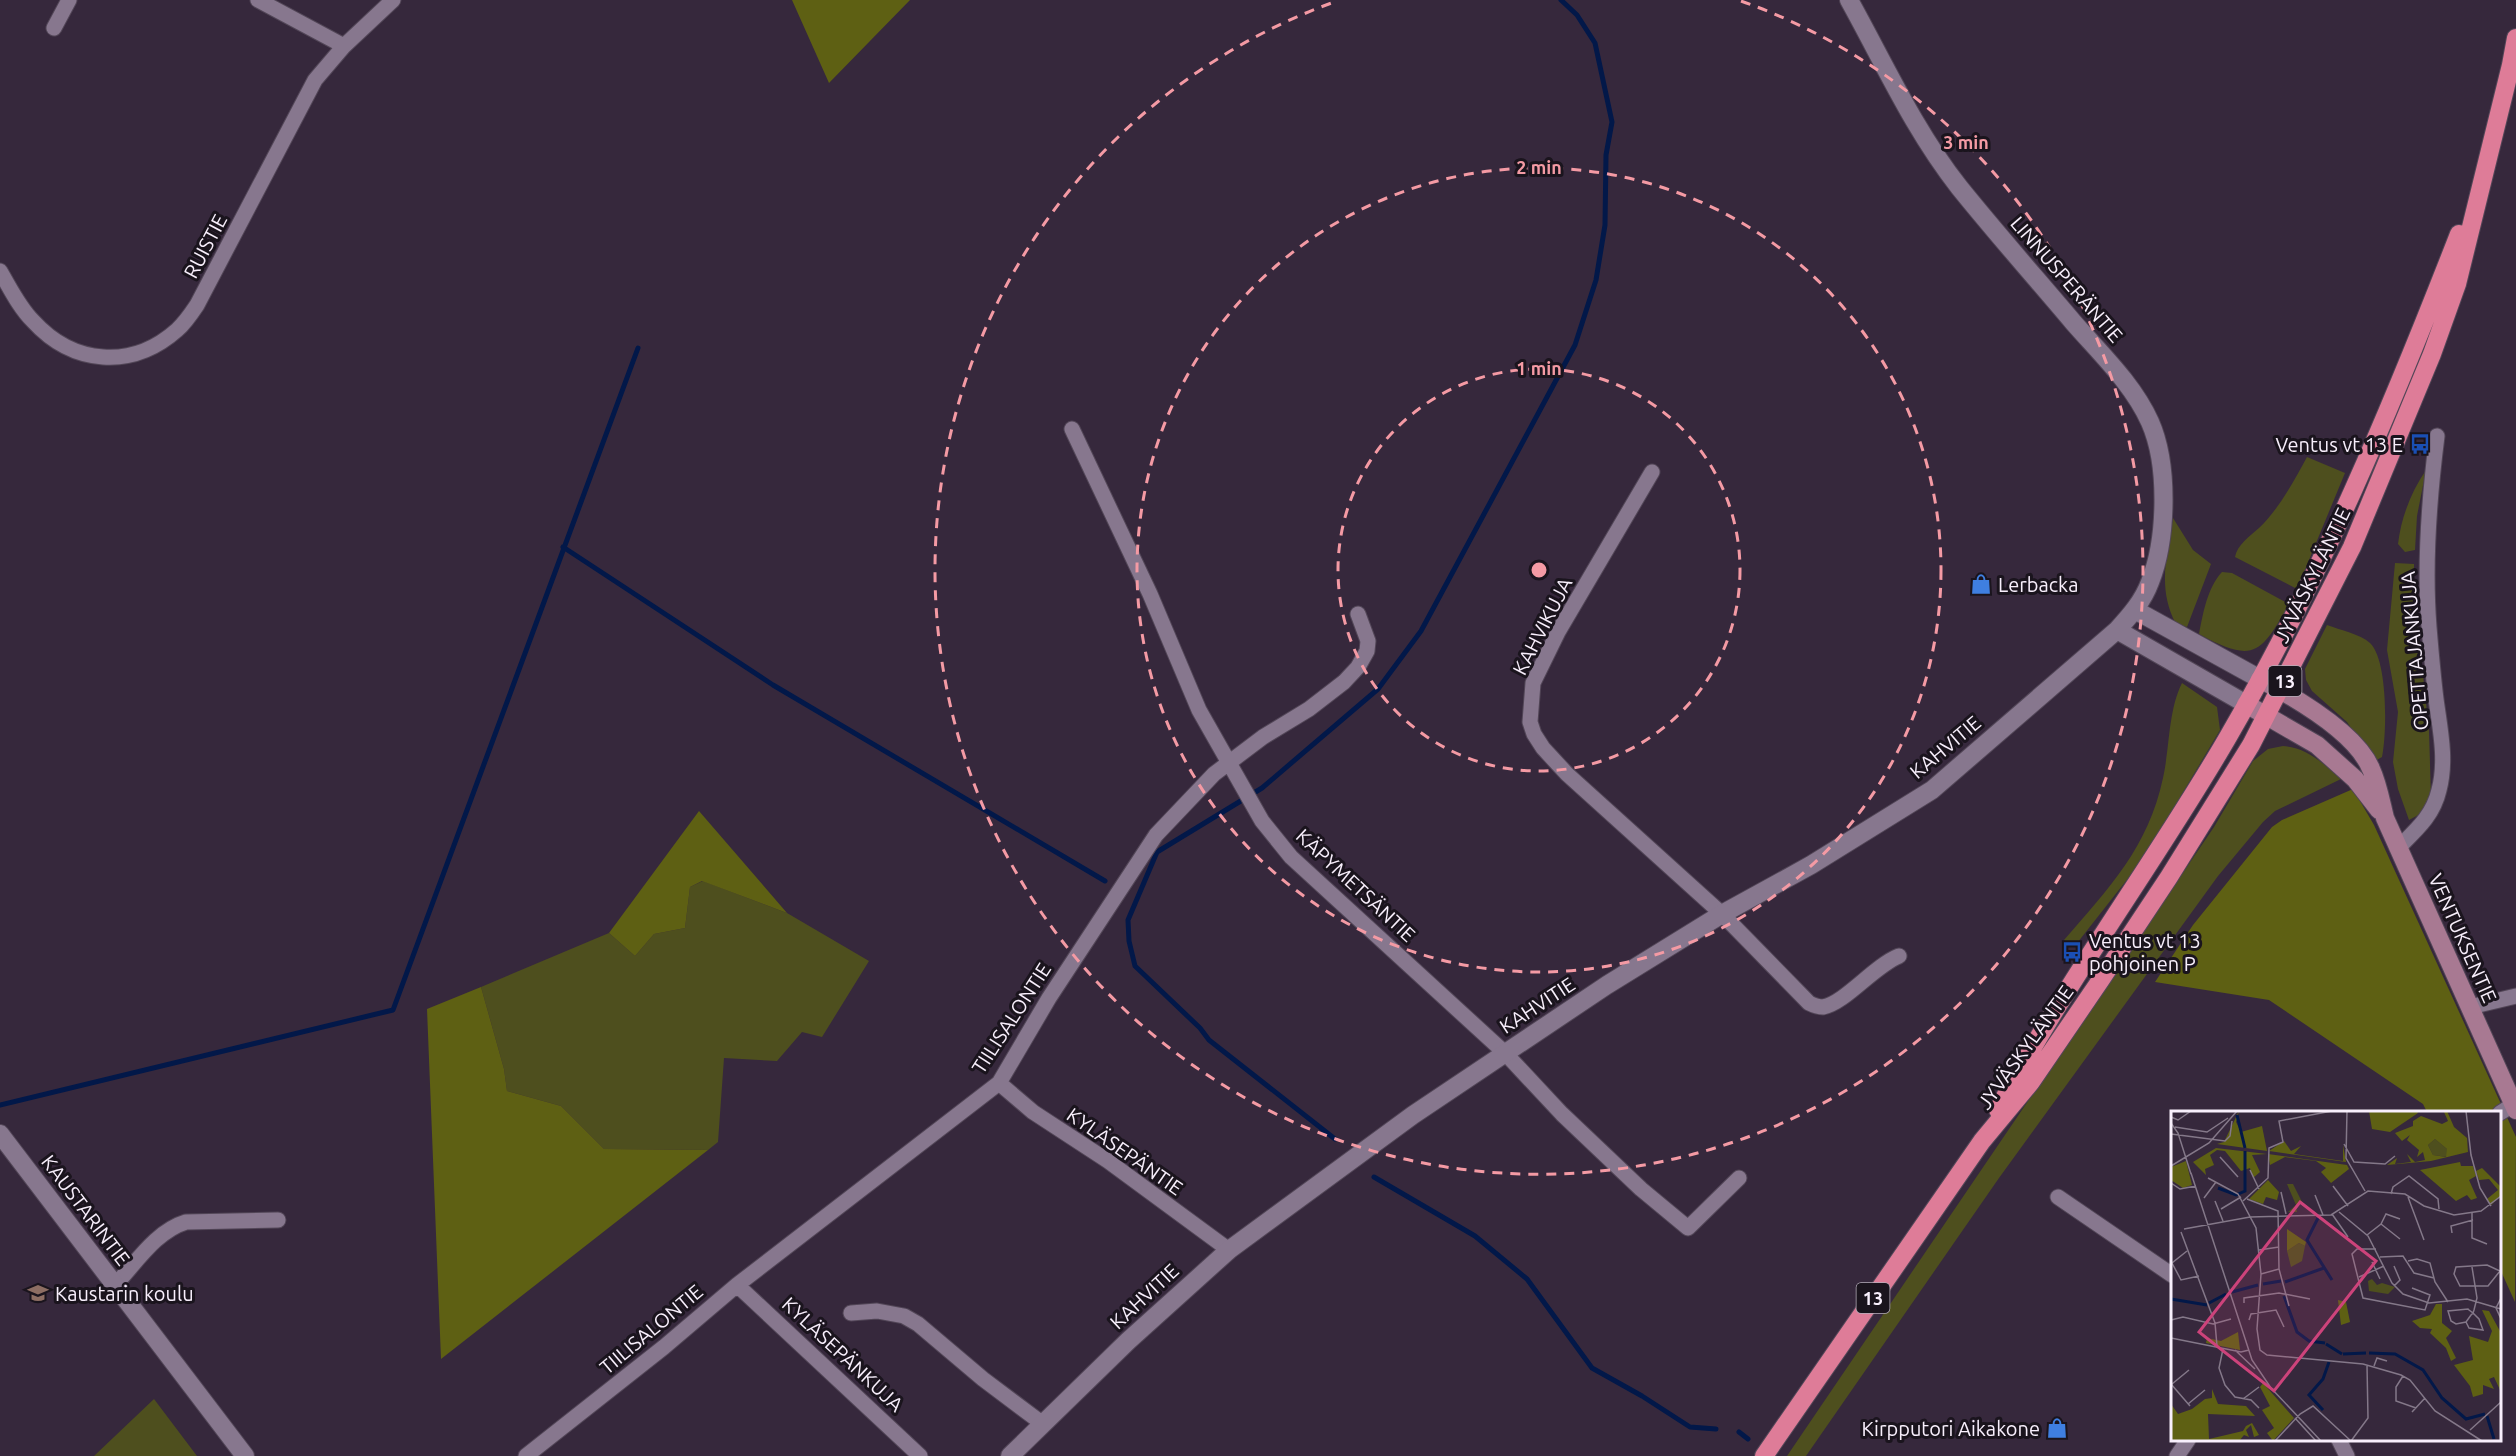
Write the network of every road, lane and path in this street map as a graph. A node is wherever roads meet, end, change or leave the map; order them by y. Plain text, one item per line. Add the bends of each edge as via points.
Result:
1 (69, 0) edge
2 (258, 0) edge
3 (393, 0) edge
4 (1849, 0) edge
5 (54, 28) dead end
6 (2516, 38) edge
7 (344, 46) junction
8 (2484, 169) junction
9 (0, 271) edge
10 (1072, 429) dead end
11 (2438, 436) dead end
12 (1652, 472) dead end
13 (2135, 610) junction
14 (1358, 614) dead end
15 (2117, 630) junction
16 (2260, 679) junction
17 (2280, 690) junction
18 (2246, 704) junction
19 (2266, 716) junction
20 (1228, 763) junction
21 (2385, 818) junction
22 (2398, 848) junction
23 (1722, 914) junction
24 (1899, 956) dead end
25 (2516, 996) edge
26 (2470, 1007) junction
27 (1505, 1053) junction
28 (999, 1083) junction
29 (2510, 1109) edge
30 (0, 1134) edge
31 (1982, 1141) junction
32 (1739, 1178) dead end
33 (2058, 1197) dead end
34 (278, 1220) dead end
35 (1229, 1250) junction
36 (2171, 1274) edge
37 (737, 1285) junction
38 (115, 1286) junction
39 (851, 1313) dead end
40 (1043, 1424) junction
41 (2187, 1441) edge
42 (2340, 1441) edge
43 (245, 1456) edge
44 (526, 1456) edge
45 (920, 1456) edge
46 (1010, 1456) edge
47 (1764, 1456) edge
48 (2177, 1456) edge
49 (2347, 1456) edge

1 - 5 street
2 - 7 street
3 - 7 street, RUISTIE
4 - 13 street, LINNUSPERÄNTIE via 1920,132 1958,185 2122,377 2149,422 2162,474 2160,554
6 - 8 highway, JYVÄSKYLÄNTIE / 13
7 - 9 street, RUISTIE via 315,80 299,107 197,305 179,329 161,343 138,354 114,358 92,357 74,350 53,339 32,320
8 - 16 highway, JYVÄSKYLÄNTIE / 13 via 2354,489
8 - 17 highway, JYVÄSKYLÄNTIE / 13 via 2457,284 2432,354 2352,547
10 - 20 street, KÄPYMETSÄNTIE via 1150,594 1199,710
11 - 22 street, OPETTAJANKUJA via 2427,585 2443,761 2435,806 2425,822
12 - 23 street, KAHVIKUJA via 1558,632 1533,683 1530,722 1543,748 1567,774
13 - 15 street, LINNUSPERÄNTIE
13 - 16 street
14 - 20 street, TIILISALONTIE via 1368,641 1358,667 1317,703
15 - 18 street
15 - 23 street, KAHVITIE via 1932,790 1811,866
16 - 17 main road, VENTUKSENTIE
16 - 18 highway, JYVÄSKYLÄNTIE / 13
17 - 19 highway, JYVÄSKYLÄNTIE / 13
17 - 21 main road, VENTUKSENTIE via 2311,709 2363,754
18 - 19 main road, VENTUKSENTIE
18 - 31 highway, JYVÄSKYLÄNTIE / 13 via 2150,865 2078,972
19 - 21 main road, VENTUKSENTIE via 2317,745 2342,766
19 - 31 highway, JYVÄSKYLÄNTIE / 13 via 2169,877 2108,969 2031,1082
20 - 27 street, KÄPYMETSÄNTIE via 1262,821 1291,857
20 - 28 street, TIILISALONTIE via 1197,789 1140,856
21 - 22 main road, VENTUKSENTIE
22 - 26 main road, VENTUKSENTIE
23 - 24 street, KAHVIKUJA via 1815,1006 1835,1001
23 - 27 street, KAHVITIE
25 - 26 street
26 - 29 main road, VENTUKSENTIE
27 - 32 street, KÄPYMETSÄNTIE via 1562,1114 1688,1228
27 - 35 street, KAHVITIE
28 - 35 street, KYLÄSEPÄNTIE via 1033,1112 1108,1161
28 - 37 street, TIILISALONTIE
30 - 38 street, KAUSTARINTIE
31 - 47 highway, JYVÄSKYLÄNTIE / 13
33 - 36 street
34 - 38 street via 186,1222 175,1226 154,1242
35 - 40 street, KAHVITIE
37 - 44 street, TIILISALONTIE
37 - 45 street, KYLÄSEPÄNKUJA
38 - 43 street, KAUSTARINTIE
39 - 40 street via 890,1312 918,1324
40 - 46 street, KAHVITIE
41 - 48 street
42 - 49 street

